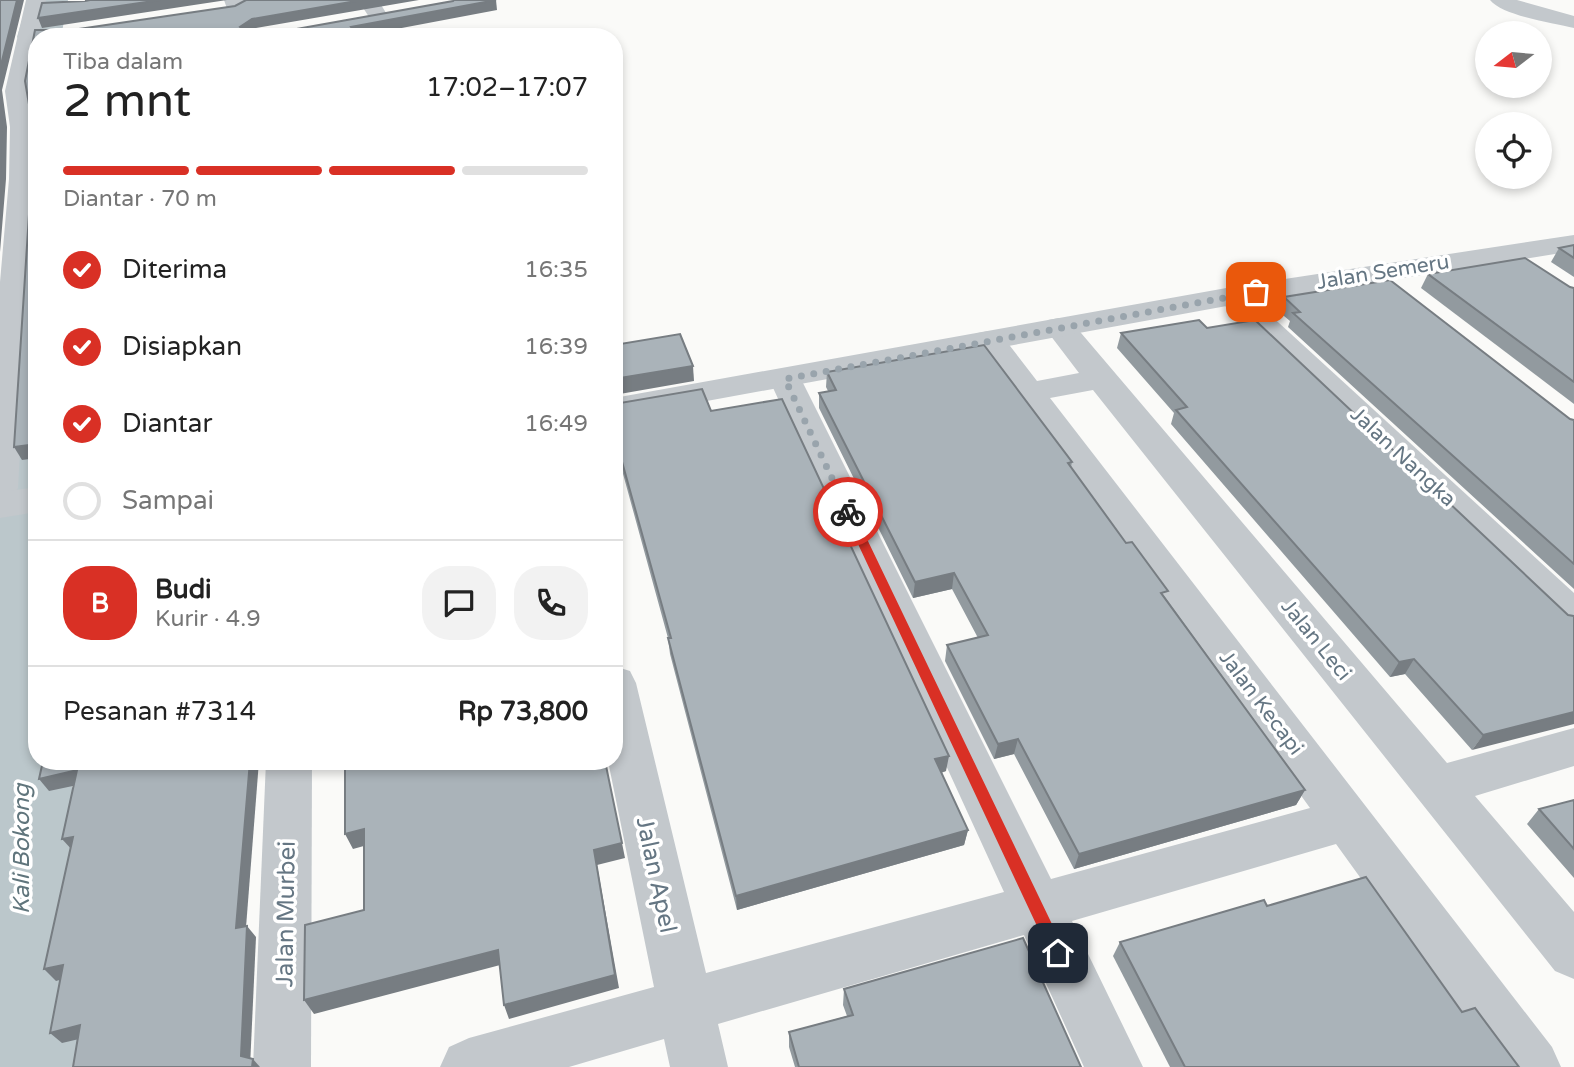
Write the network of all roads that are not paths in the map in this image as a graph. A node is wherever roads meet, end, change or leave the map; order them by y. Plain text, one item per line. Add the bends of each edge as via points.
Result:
1 (1500, 0) edge
2 (42, 3) edge
3 (236, 4) edge
4 (373, 8) edge
5 (11, 10) edge
6 (211, 11) edge
7 (404, 12) edge
8 (351, 20) edge
9 (1574, 22) edge
10 (32, 28) edge
11 (45, 28) edge
12 (244, 28) edge
13 (28, 40) edge
14 (8, 92) edge
15 (11, 128) edge
16 (21, 179) edge
17 (1574, 243) edge
18 (9, 244) edge
19 (1514, 253) junction
20 (1379, 273) junction
21 (1544, 273) edge
22 (1232, 296) junction
23 (1411, 298) edge
24 (1059, 327) junction
25 (989, 340) junction
26 (5, 379) edge
27 (785, 379) junction
28 (1102, 379) junction
29 (1029, 392) junction
30 (623, 406) edge
31 (15, 499) edge
32 (1574, 617) edge
33 (623, 724) edge
34 (1574, 747) edge
35 (289, 770) edge
36 (1436, 787) junction
37 (1348, 819) junction
38 (1035, 907) junction
39 (1574, 953) edge
40 (685, 1006) junction
41 (282, 1067) edge
42 (469, 1067) edge
43 (699, 1067) edge
44 (1114, 1067) edge
45 (1532, 1067) edge

1 - 9 street
2 - 5 street
2 - 10 street
2 - 11 street
3 - 6 street
3 - 12 street
4 - 7 street
4 - 8 street
13 - 14 street
14 - 15 street
15 - 16 street
16 - 18 street
17 - 19 street, Jalan Semeru
18 - 26 street
19 - 20 street, Jalan Semeru
19 - 21 street
20 - 22 street, Jalan Semeru
20 - 23 street
22 - 24 street, Jalan Semeru
22 - 32 street, Jalan Nangka
24 - 25 street, Jalan Semeru
24 - 28 street, Jalan Leci
25 - 27 street, Jalan Semeru
25 - 29 street, Jalan Kecapi
26 - 31 street
27 - 30 street, Jalan Semeru
27 - 38 street
28 - 29 street
28 - 36 street, Jalan Leci
29 - 37 street, Jalan Kecapi
33 - 40 street, Jalan Apel
34 - 36 street
35 - 41 street, Jalan Murbei
36 - 39 street, Jalan Leci
37 - 38 street
37 - 45 street, Jalan Kecapi
38 - 40 street
38 - 44 street
40 - 42 street
40 - 43 street, Jalan Apel

